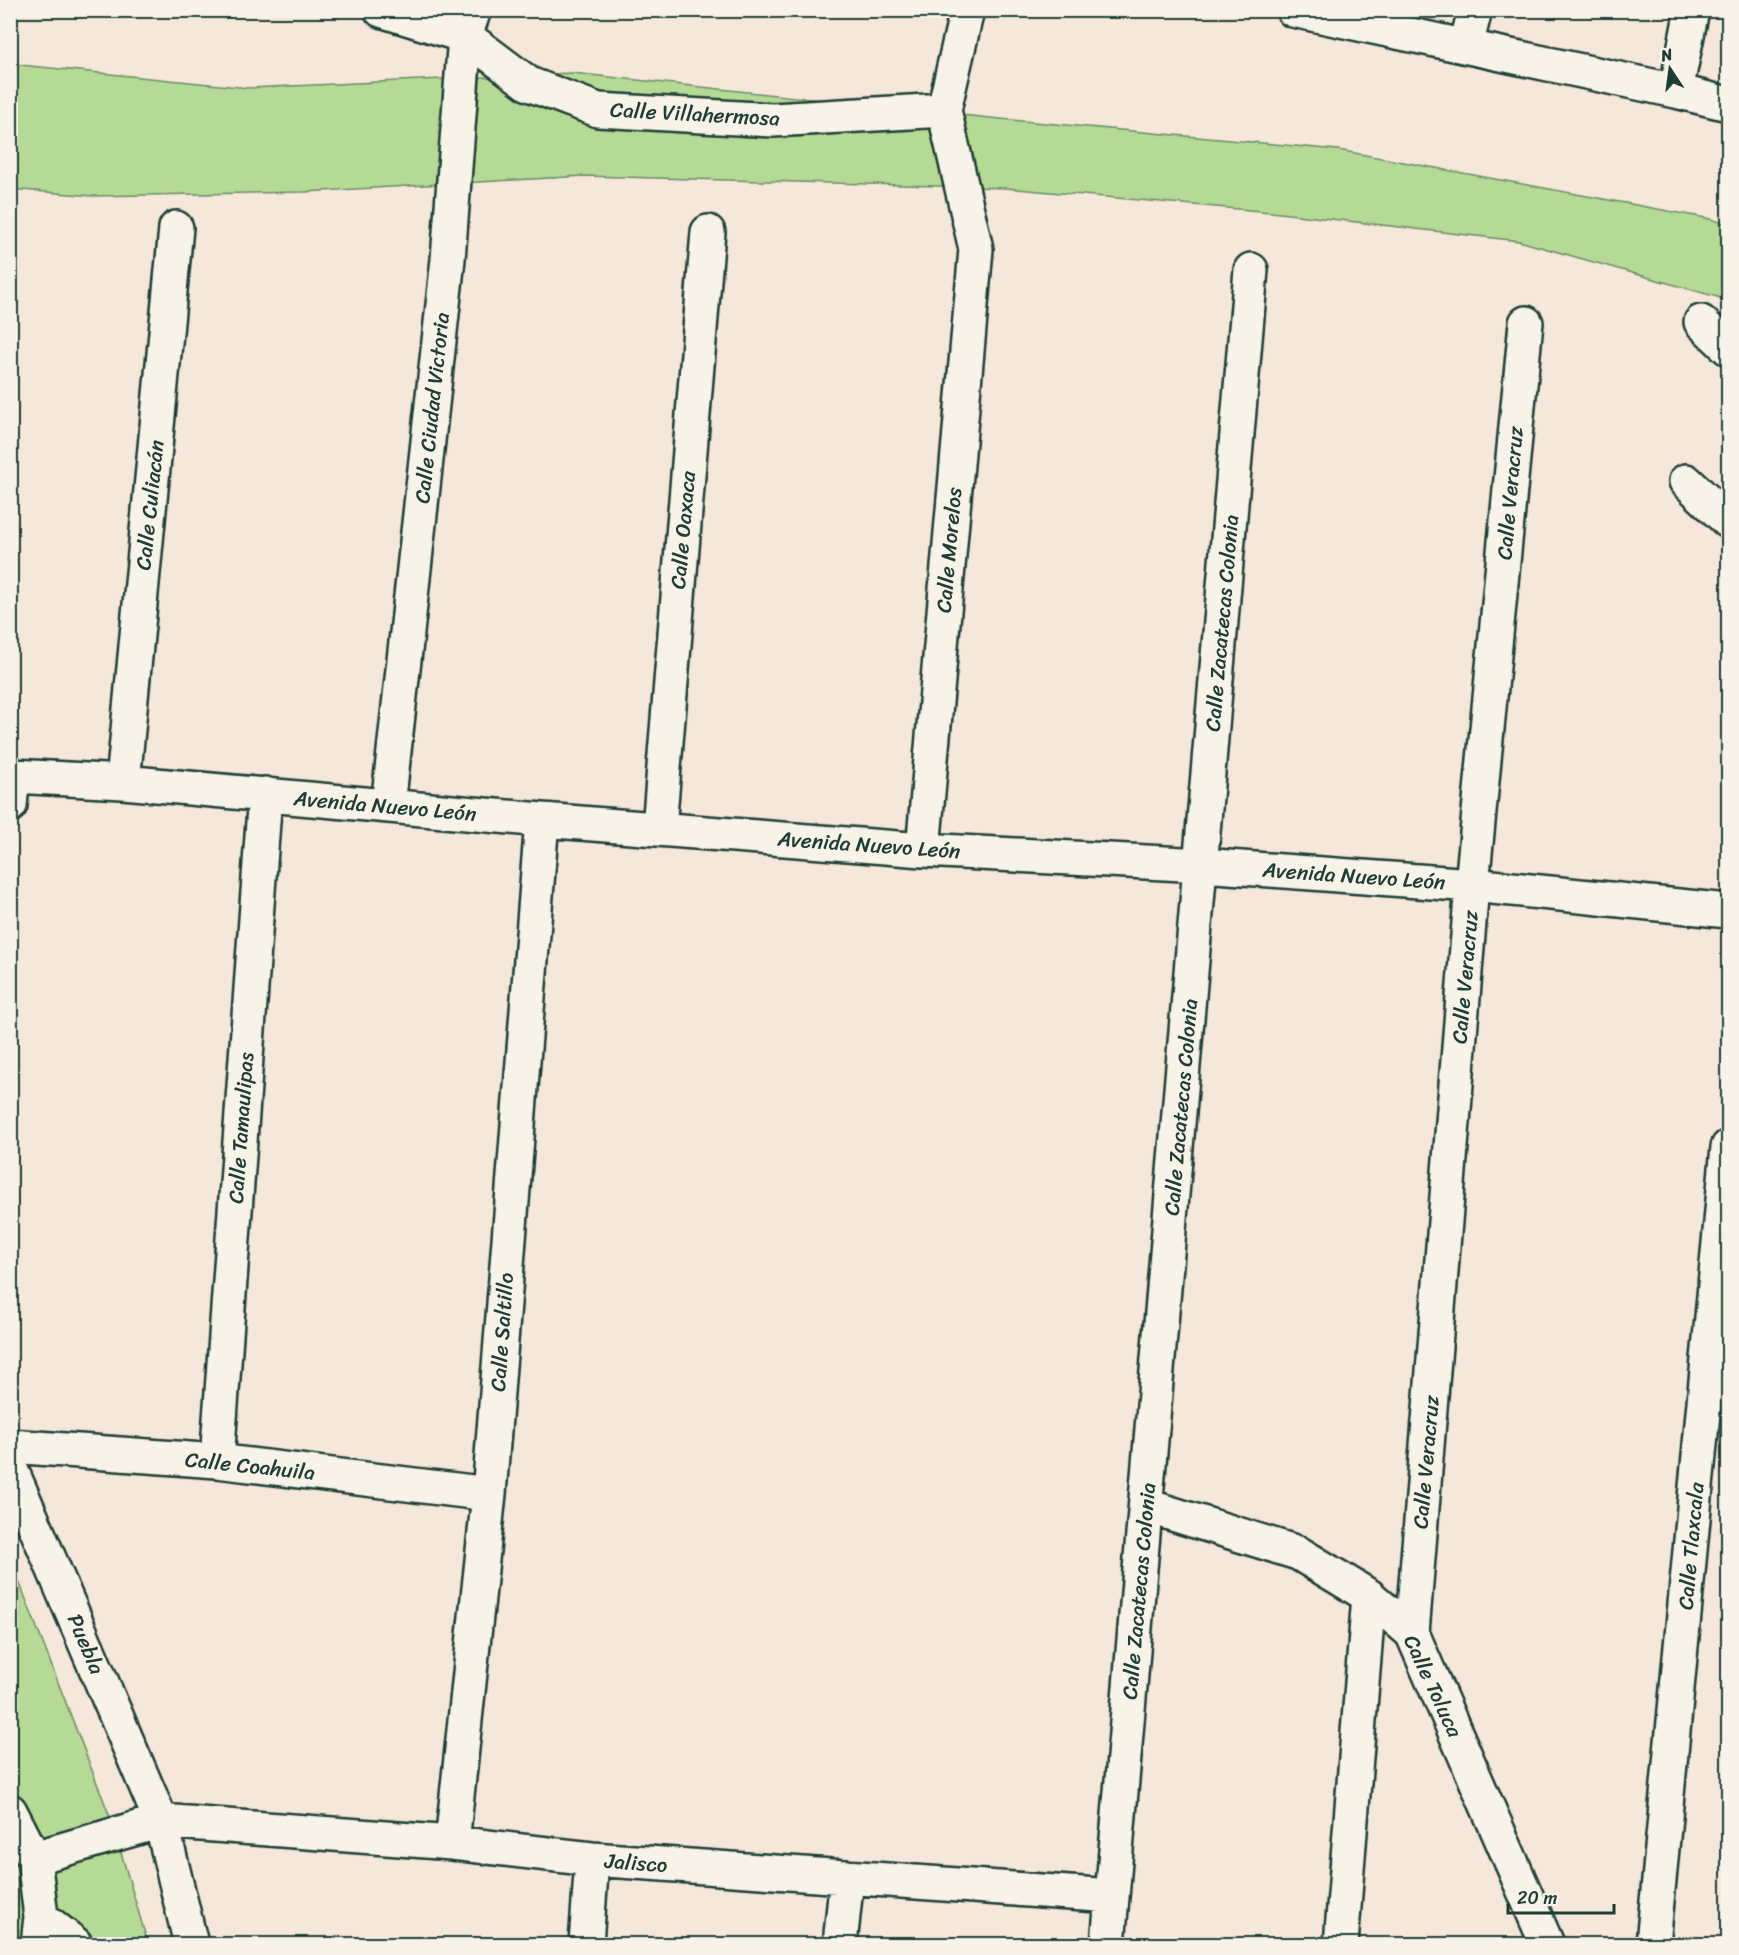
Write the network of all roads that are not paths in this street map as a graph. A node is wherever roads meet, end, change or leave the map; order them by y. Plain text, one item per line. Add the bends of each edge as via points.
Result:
1 (381, 10) edge
2 (968, 10) edge
3 (1293, 10) edge
4 (1475, 10) edge
5 (1692, 10) edge
6 (470, 23) edge
7 (1466, 46) junction
8 (1676, 91) junction
9 (1728, 104) edge
10 (944, 110) junction
11 (176, 228) dead end
12 (708, 232) dead end
13 (1251, 270) dead end
14 (1526, 322) dead end
15 (1701, 322) dead end
16 (1728, 348) edge
17 (1686, 481) dead end
18 (1728, 521) edge
19 (123, 782) junction
20 (11, 785) edge
21 (265, 794) junction
22 (388, 806) junction
23 (542, 820) junction
24 (659, 828) junction
25 (923, 850) junction
26 (1202, 865) junction
27 (1472, 885) junction
28 (1728, 911) edge
29 (1728, 1147) edge
30 (10, 1446) edge
31 (218, 1461) junction
32 (10, 1467) edge
33 (489, 1494) junction
34 (1147, 1506) junction
35 (1369, 1596) junction
36 (1412, 1633) junction
37 (10, 1811) edge
38 (161, 1821) junction
39 (452, 1843) junction
40 (34, 1858) junction
41 (592, 1859) junction
42 (847, 1877) junction
43 (1113, 1896) junction
44 (40, 1931) edge
45 (22, 1944) edge
46 (75, 1944) edge
47 (191, 1944) edge
48 (586, 1944) edge
49 (840, 1944) edge
50 (1108, 1944) edge
51 (1341, 1944) edge
52 (1547, 1944) edge
53 (1653, 1944) edge

1 - 6 street, Calle Villahermosa
2 - 10 street
3 - 7 street
4 - 7 street
5 - 8 street
6 - 10 street, Calle Villahermosa via 529,84 598,110 773,120
6 - 22 street, Calle Ciudad Victoria
7 - 8 street
8 - 9 street
10 - 25 street, Calle Morelos via 976,249
11 - 19 street, Calle Culiacán
12 - 24 street, Calle Oaxaca
13 - 26 street, Calle Zacatecas Colonia
14 - 27 street, Calle Veracruz
15 - 16 street
17 - 18 street
19 - 20 street, Avenida Nuevo León
19 - 21 street, Avenida Nuevo León
21 - 22 street, Avenida Nuevo León
21 - 31 street, Calle Tamaulipas
22 - 23 street, Avenida Nuevo León
23 - 24 street, Avenida Nuevo León
23 - 33 street, Calle Saltillo
24 - 25 street, Avenida Nuevo León
25 - 26 street, Avenida Nuevo León
26 - 27 street, Avenida Nuevo León
26 - 34 street, Calle Zacatecas Colonia
27 - 28 street, Avenida Nuevo León
27 - 36 street, Calle Veracruz
29 - 53 street, Calle Tlaxcala
30 - 31 street, Calle Coahuila
31 - 33 street, Calle Coahuila
32 - 38 street, Puebla
33 - 39 street, Calle Saltillo
34 - 35 street, Calle Toluca via 1298,1553
34 - 43 street, Calle Zacatecas Colonia
35 - 36 street, Calle Toluca
35 - 51 street
36 - 52 street, Calle Toluca
37 - 40 street
38 - 39 street, Jalisco
38 - 40 street
38 - 47 street, Puebla
39 - 41 street, Jalisco
40 - 44 street
41 - 42 street, Jalisco
41 - 48 street
42 - 43 street, Jalisco
42 - 49 street
43 - 50 street, Calle Zacatecas Colonia
44 - 45 street
44 - 46 street

